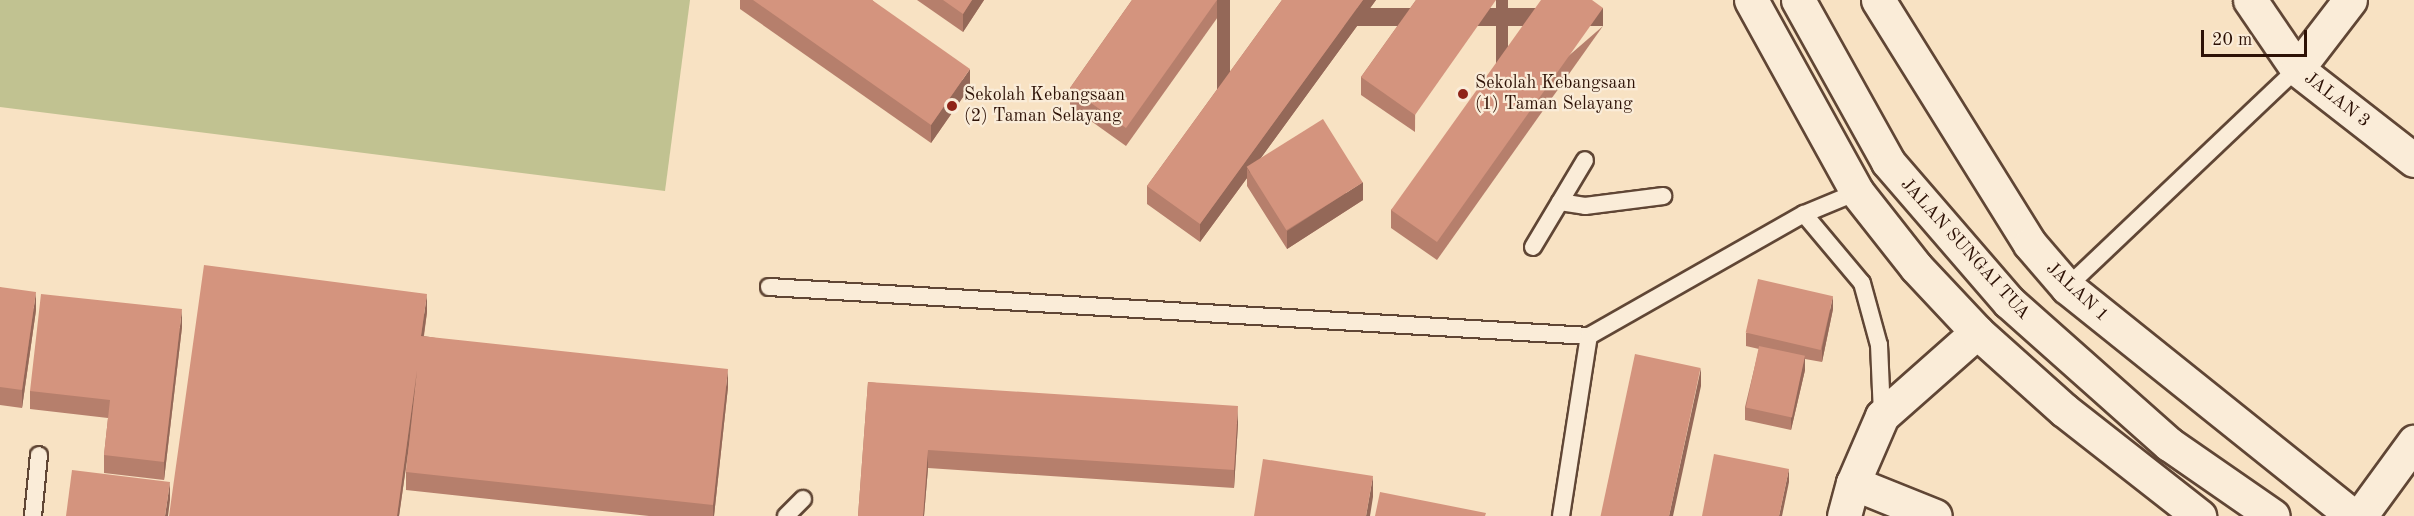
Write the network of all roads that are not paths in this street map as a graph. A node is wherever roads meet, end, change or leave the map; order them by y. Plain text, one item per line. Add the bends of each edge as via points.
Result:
1 (1751, 0) edge
2 (1798, 0) edge
3 (1878, 0) edge
4 (2250, 0) edge
5 (2350, 0) edge
6 (2297, 69) junction
7 (1585, 160) dead end
8 (2414, 160) edge
9 (1857, 192) junction
10 (1663, 196) dead end
11 (1560, 202) junction
12 (1804, 214) junction
13 (1533, 247) dead end
14 (769, 287) dead end
15 (2067, 287) junction
16 (1977, 332) junction
17 (1589, 336) junction
18 (1882, 416) junction
19 (2414, 442) edge
20 (39, 455) dead end
21 (1853, 483) junction
22 (803, 499) dead end
23 (33, 516) edge
24 (786, 516) edge
25 (1561, 516) edge
26 (1844, 516) edge
27 (1935, 516) edge
28 (2199, 516) edge
29 (2273, 516) edge
30 (2353, 516) edge
31 (2360, 516) edge

1 - 9 street
2 - 29 street, JALAN SUNGAI TUA via 1888,162 2009,302 2092,380 2169,444 2247,502
3 - 15 street, JALAN 1 via 2030,244
4 - 6 street, JALAN 3
5 - 6 street
6 - 8 street, JALAN 3
6 - 15 lane
7 - 11 lane
9 - 12 lane
9 - 16 street via 1916,267
10 - 11 lane via 1585,206
11 - 13 lane
12 - 17 lane
12 - 18 lane via 1862,283 1879,345
14 - 17 lane
15 - 30 street, JALAN 1
16 - 18 street
16 - 28 street via 2064,410
17 - 25 lane
18 - 21 street
19 - 31 street
20 - 23 lane
21 - 26 street
21 - 27 street
22 - 24 lane

